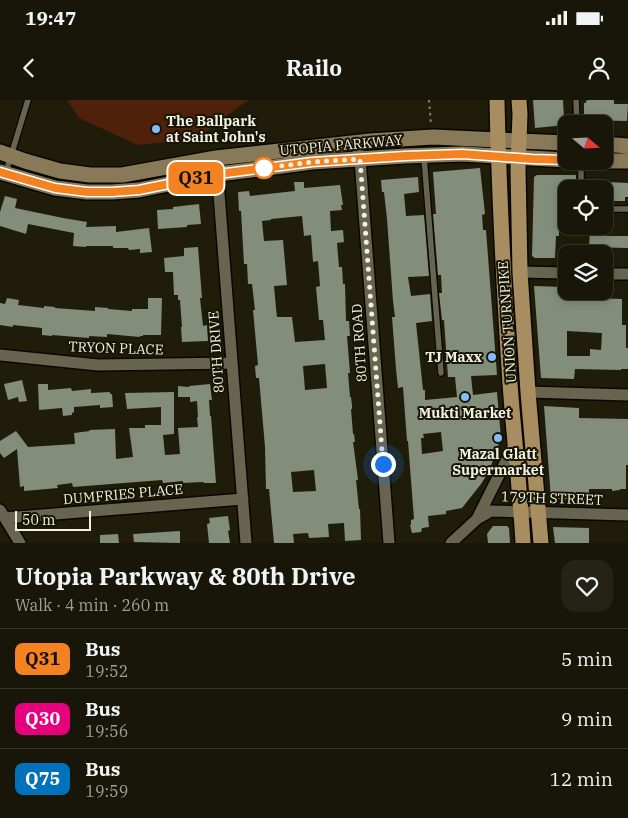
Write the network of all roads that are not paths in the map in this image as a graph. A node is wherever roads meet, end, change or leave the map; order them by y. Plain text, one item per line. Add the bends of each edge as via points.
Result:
1 (28, 100) edge
2 (497, 100) edge
3 (519, 100) edge
4 (576, 100) edge
5 (577, 115) edge
6 (498, 139) junction
7 (520, 140) junction
8 (357, 142) junction
9 (558, 142) edge
10 (613, 145) edge
11 (628, 146) edge
12 (6, 154) edge
13 (424, 155) junction
14 (498, 157) junction
15 (216, 158) junction
16 (519, 158) junction
17 (360, 159) junction
18 (558, 160) edge
19 (613, 160) edge
20 (628, 161) edge
21 (3, 172) edge
22 (218, 174) junction
23 (613, 209) edge
24 (628, 210) edge
25 (520, 272) junction
26 (558, 273) edge
27 (613, 274) edge
28 (628, 274) edge
29 (0, 355) edge
30 (232, 363) junction
31 (441, 373) dead end
32 (528, 392) junction
33 (628, 395) edge
34 (515, 443) junction
35 (243, 499) junction
36 (521, 512) junction
37 (538, 513) junction
38 (2, 514) edge
39 (628, 515) edge
40 (477, 519) junction
41 (20, 543) edge
42 (246, 543) edge
43 (389, 543) edge
44 (451, 543) edge
45 (523, 543) edge
46 (540, 543) edge

1 - 12 lane
2 - 6 main road, UNION TURNPIKE
3 - 7 main road, UNION TURNPIKE
4 - 5 lane
6 - 7 main road, UTOPIA PARKWAY
6 - 8 main road, UTOPIA PARKWAY via 432,137
6 - 14 main road, UNION TURNPIKE
7 - 9 main road, UTOPIA PARKWAY
7 - 16 main road, UNION TURNPIKE
8 - 15 main road, UTOPIA PARKWAY
8 - 17 street, 80TH ROAD
10 - 11 main road
12 - 15 main road, UTOPIA PARKWAY via 60,171 90,175 122,175
12 - 21 lane
13 - 14 main road, UTOPIA PARKWAY
13 - 17 main road, UTOPIA PARKWAY
13 - 31 lane
14 - 16 main road, UTOPIA PARKWAY
14 - 34 main road, UNION TURNPIKE
15 - 22 street, 80TH DRIVE
16 - 18 main road, UTOPIA PARKWAY
16 - 25 main road, UNION TURNPIKE
17 - 22 main road, UTOPIA PARKWAY
17 - 43 street, 80TH ROAD
19 - 20 main road
21 - 22 main road, UTOPIA PARKWAY via 55,188 87,192 139,190
22 - 30 street, 80TH DRIVE
23 - 24 lane
25 - 26 street
25 - 32 main road, UNION TURNPIKE
27 - 28 street
29 - 30 street, TRYON PLACE via 98,365
30 - 35 street, 80TH DRIVE
32 - 33 street
32 - 37 main road, UNION TURNPIKE
34 - 36 main road, UNION TURNPIKE
34 - 40 street
35 - 38 street, DUMFRIES PLACE
35 - 42 street, 80TH DRIVE
36 - 37 street, 179TH STREET
36 - 40 street, 179TH STREET via 491,511
36 - 45 main road, UNION TURNPIKE
37 - 39 street, 179TH STREET
37 - 46 main road, UNION TURNPIKE
38 - 41 street
40 - 44 street

